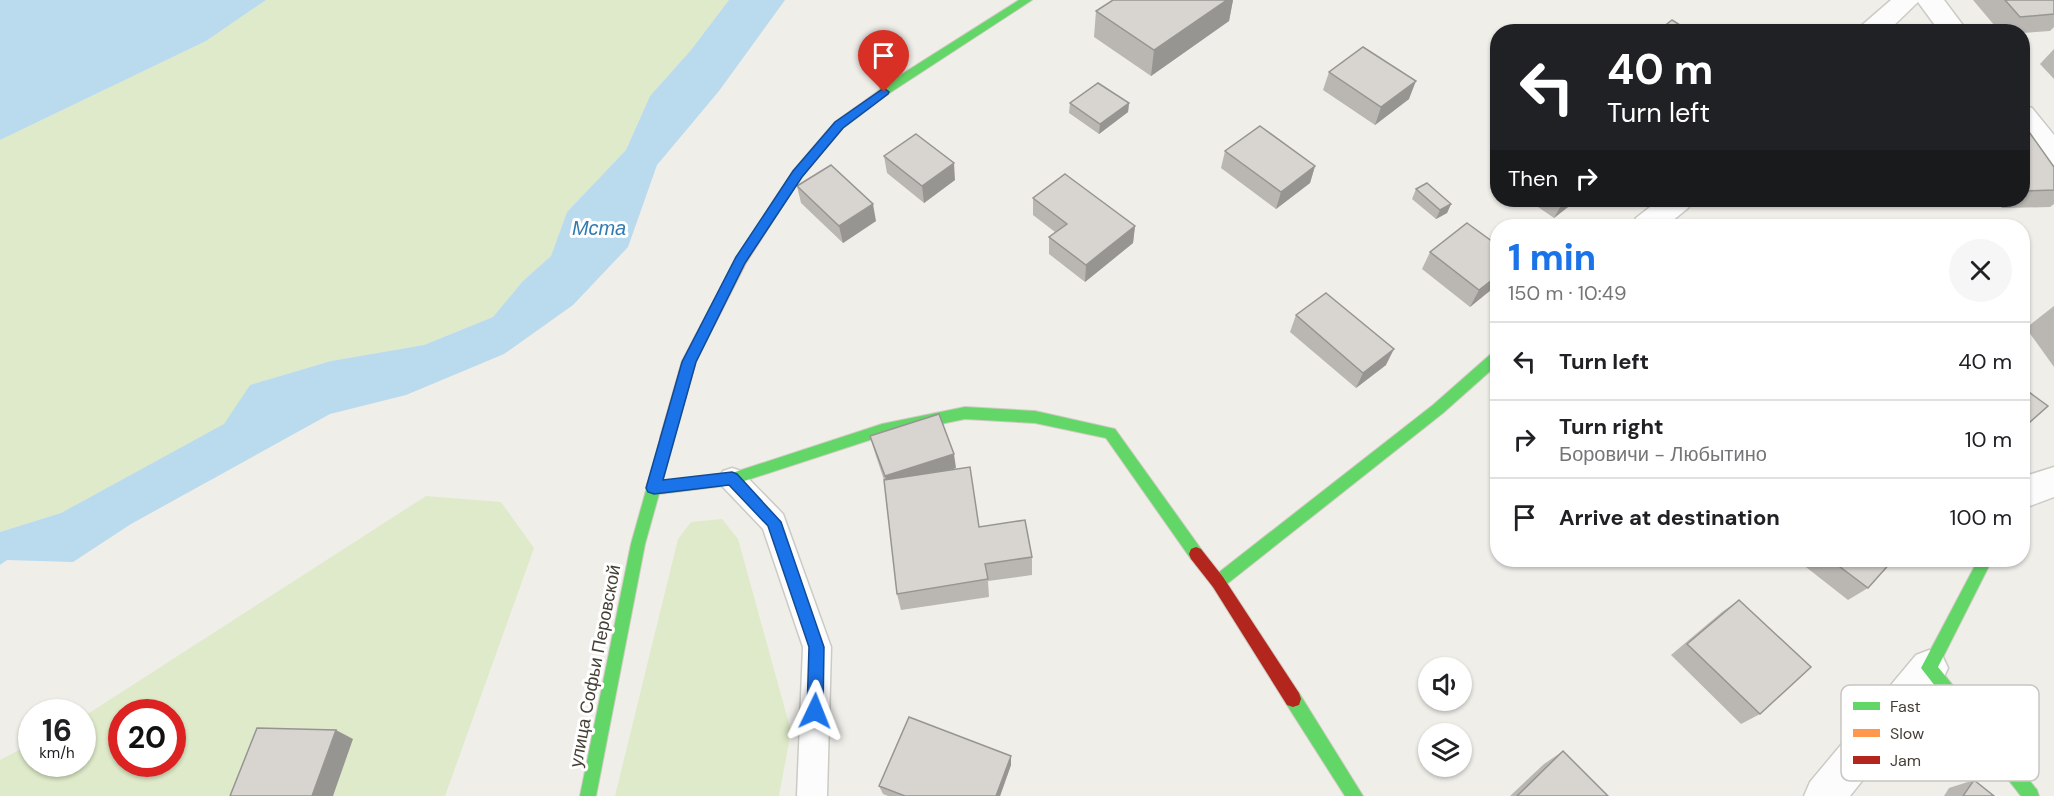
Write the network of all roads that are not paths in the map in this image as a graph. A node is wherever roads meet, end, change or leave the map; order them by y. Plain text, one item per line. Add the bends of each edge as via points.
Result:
1 (1027, 0) edge
2 (1906, 0) edge
3 (1930, 0) edge
4 (1879, 24) edge
5 (1949, 24) edge
6 (2030, 125) edge
7 (2054, 155) edge
8 (1670, 207) edge
9 (1655, 219) edge
10 (1490, 363) edge
11 (732, 479) junction
12 (2054, 482) edge
13 (654, 488) junction
14 (2030, 490) edge
15 (1981, 567) edge
16 (1218, 582) junction
17 (1929, 668) junction
18 (1915, 685) edge
19 (1943, 685) edge
20 (1841, 775) edge
21 (2019, 781) edge
22 (588, 796) edge
23 (812, 796) edge
24 (1355, 796) edge
25 (1824, 796) edge
26 (2031, 796) edge

1 - 13 street, улица Софьи Перовской via 848,118 797,174 741,260 689,362
2 - 4 street
3 - 5 street
6 - 7 street
8 - 9 street
10 - 16 street via 1438,409
11 - 13 street
11 - 16 street via 882,429 965,414 1035,417 1110,433
11 - 23 lane via 774,522 817,647
12 - 14 street
13 - 22 street, улица Софьи Перовской via 638,544
15 - 17 street
16 - 24 street
17 - 18 street
17 - 19 street
20 - 25 street
21 - 26 street

